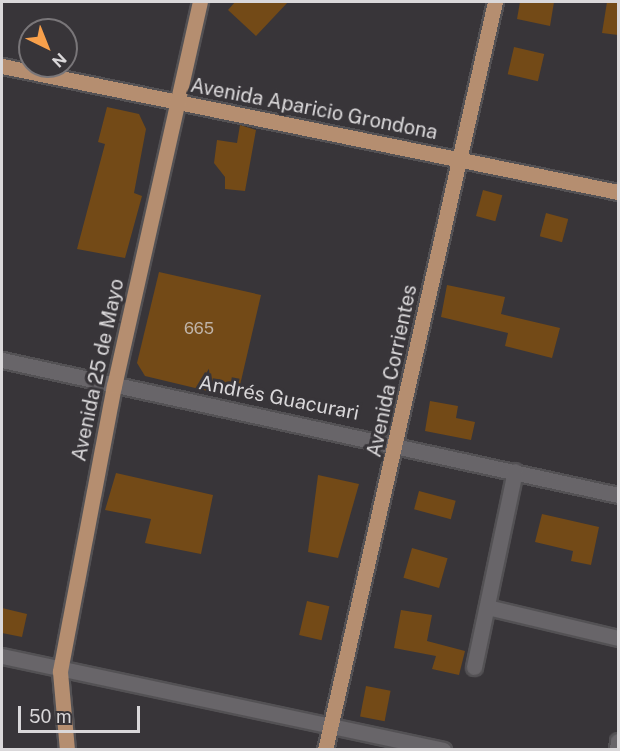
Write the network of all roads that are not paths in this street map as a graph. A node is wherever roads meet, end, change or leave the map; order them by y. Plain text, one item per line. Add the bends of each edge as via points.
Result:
1 (200, 2) edge
2 (495, 2) edge
3 (2, 66) edge
4 (177, 105) junction
5 (460, 157) junction
6 (618, 192) edge
7 (2, 360) edge
8 (114, 386) junction
9 (398, 443) junction
10 (514, 471) junction
11 (618, 495) edge
12 (487, 607) junction
13 (618, 638) edge
14 (2, 656) edge
15 (474, 667) dead end
16 (60, 670) junction
17 (330, 724) junction
18 (618, 741) edge
19 (67, 750) edge
20 (325, 750) edge
21 (443, 750) edge
22 (617, 750) edge

1 - 4 main road, Avenida 25 de Mayo
2 - 5 main road, Avenida Corrientes
3 - 4 main road, Avenida Aparicio Grondona
4 - 5 main road, Avenida Aparicio Grondona
4 - 8 main road, Avenida 25 de Mayo
5 - 6 main road, Avenida Aparicio Grondona
5 - 9 main road, Avenida Corrientes
7 - 8 street, Andrés Guacurari
8 - 9 street, Andrés Guacurari
8 - 16 main road, Avenida 25 de Mayo
9 - 10 street, Andrés Guacurari
9 - 17 main road, Avenida Corrientes
10 - 11 street, Andrés Guacurari
10 - 12 street
12 - 13 street
12 - 15 street
14 - 16 street
16 - 17 street
16 - 19 main road, Avenida 25 de Mayo
17 - 20 main road, Avenida Corrientes
17 - 21 street
18 - 22 street

